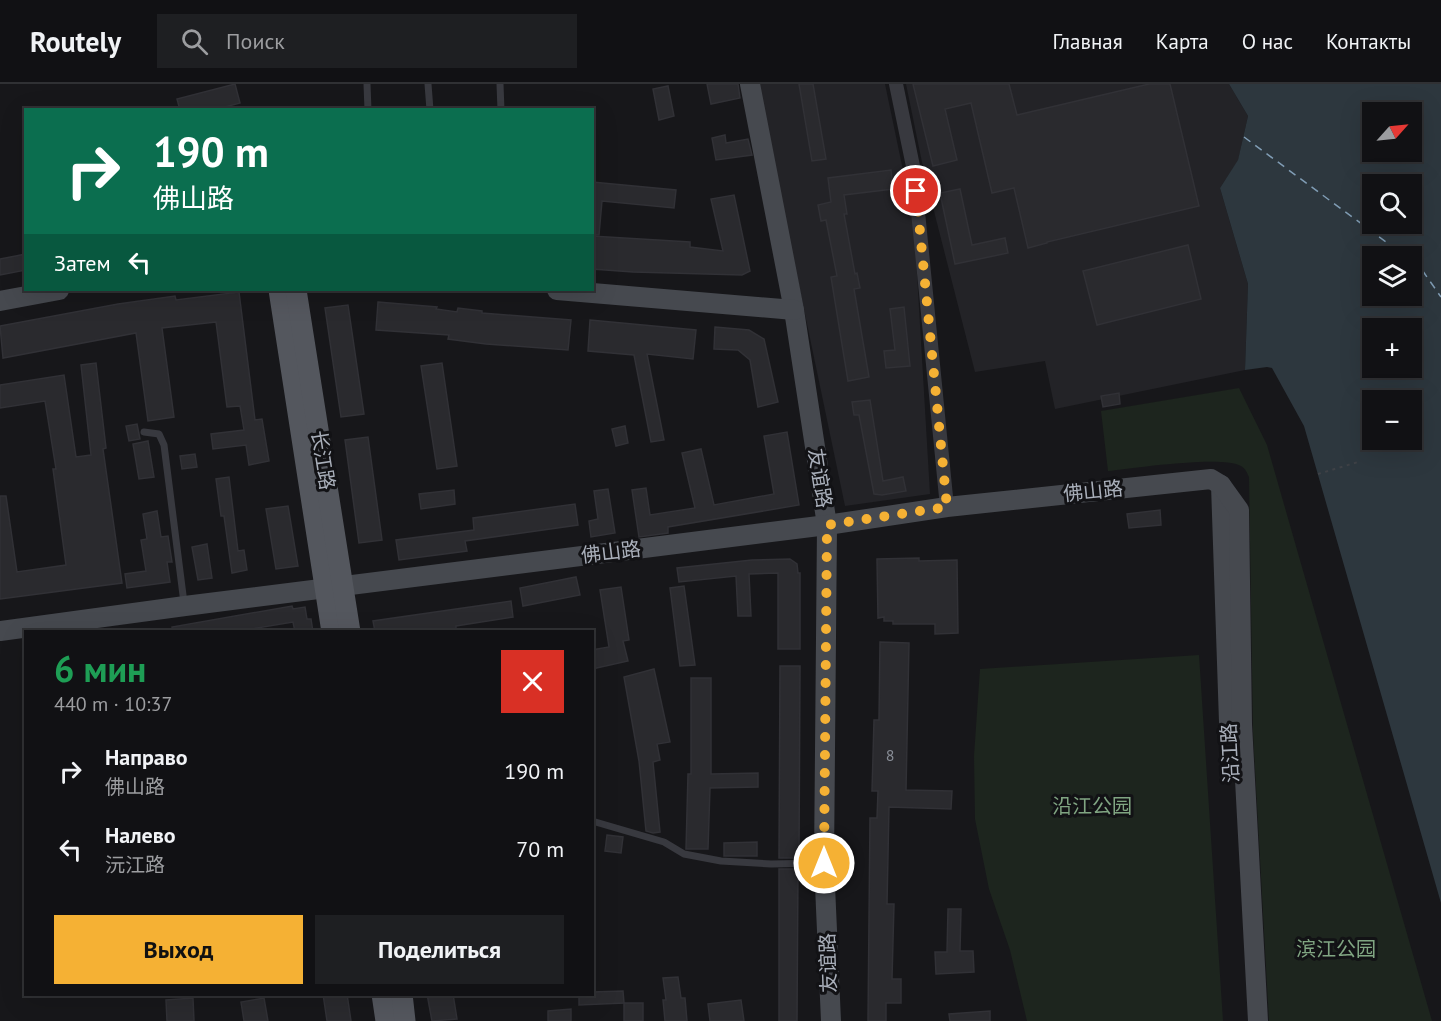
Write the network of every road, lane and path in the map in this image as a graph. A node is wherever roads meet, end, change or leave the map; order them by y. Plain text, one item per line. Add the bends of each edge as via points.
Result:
1 (367, 84) edge
2 (428, 84) edge
3 (500, 84) edge
4 (750, 84) edge
5 (896, 84) edge
6 (368, 108) edge
7 (430, 108) edge
8 (501, 108) edge
9 (54, 291) edge
10 (279, 291) edge
11 (296, 291) edge
12 (569, 291) edge
13 (0, 301) edge
14 (794, 310) junction
15 (144, 432) dead end
16 (1358, 462) dead end
17 (1318, 474) dead end
18 (1221, 485) junction
19 (947, 507) junction
20 (827, 525) junction
21 (335, 586) junction
22 (185, 606) junction
23 (332, 630) edge
24 (349, 630) edge
25 (0, 631) edge
26 (594, 822) edge
27 (824, 863) junction
28 (382, 996) edge
29 (402, 996) edge
30 (386, 1021) edge
31 (405, 1021) edge
32 (831, 1021) edge
33 (1245, 1021) edge
34 (1258, 1021) edge

1 - 6 lane
2 - 7 lane
3 - 8 lane
4 - 14 street, 友谊路
5 - 19 street via 914,171
9 - 13 street
10 - 21 main road, 长江路
11 - 21 main road, 长江路
12 - 14 street
14 - 20 street, 友谊路
15 - 22 lane via 159,434 164,445
16 - 17 path
18 - 19 street, 佛山路 via 1205,479
18 - 33 street, 沿江路
18 - 34 street via 1239,510 1242,724
19 - 20 street, 佛山路
20 - 21 street, 佛山路
20 - 27 street, 友谊路
21 - 22 street, 佛山路
21 - 23 main road, 长江路
21 - 24 main road, 长江路
22 - 25 street, 佛山路
26 - 27 lane via 664,842 684,854 721,861
27 - 32 street, 友谊路
28 - 30 main road
29 - 31 main road

